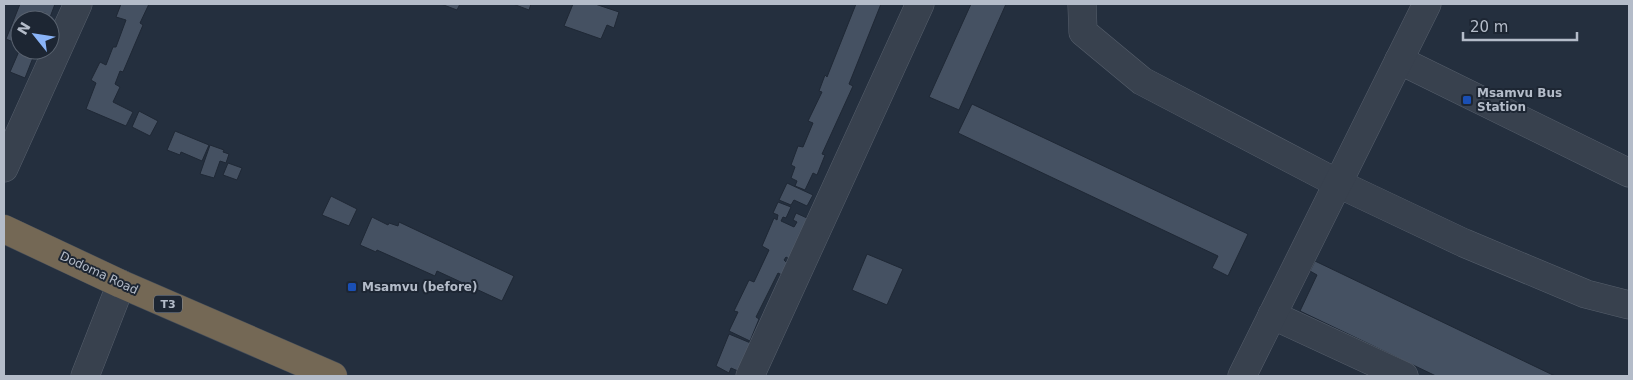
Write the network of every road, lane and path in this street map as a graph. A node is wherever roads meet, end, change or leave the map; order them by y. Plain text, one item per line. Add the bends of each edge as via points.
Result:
1 (78, 4) edge
2 (920, 4) edge
3 (1082, 4) edge
4 (1427, 4) edge
5 (1400, 60) junction
6 (4, 168) edge
7 (1629, 173) edge
8 (1339, 184) junction
9 (4, 229) edge
10 (121, 284) junction
11 (1629, 305) edge
12 (1272, 316) junction
13 (1252, 373) edge
14 (85, 376) edge
15 (332, 376) edge
16 (750, 376) edge
17 (1404, 376) edge

1 - 6 street
2 - 16 street
3 - 8 street via 1083,32 1142,81
4 - 5 street
5 - 7 street
5 - 8 street
8 - 11 street via 1586,294
8 - 12 street
9 - 10 highway, Dodoma Road / T3
10 - 14 street
10 - 15 highway, Dodoma Road / T3
12 - 13 street
12 - 17 street

